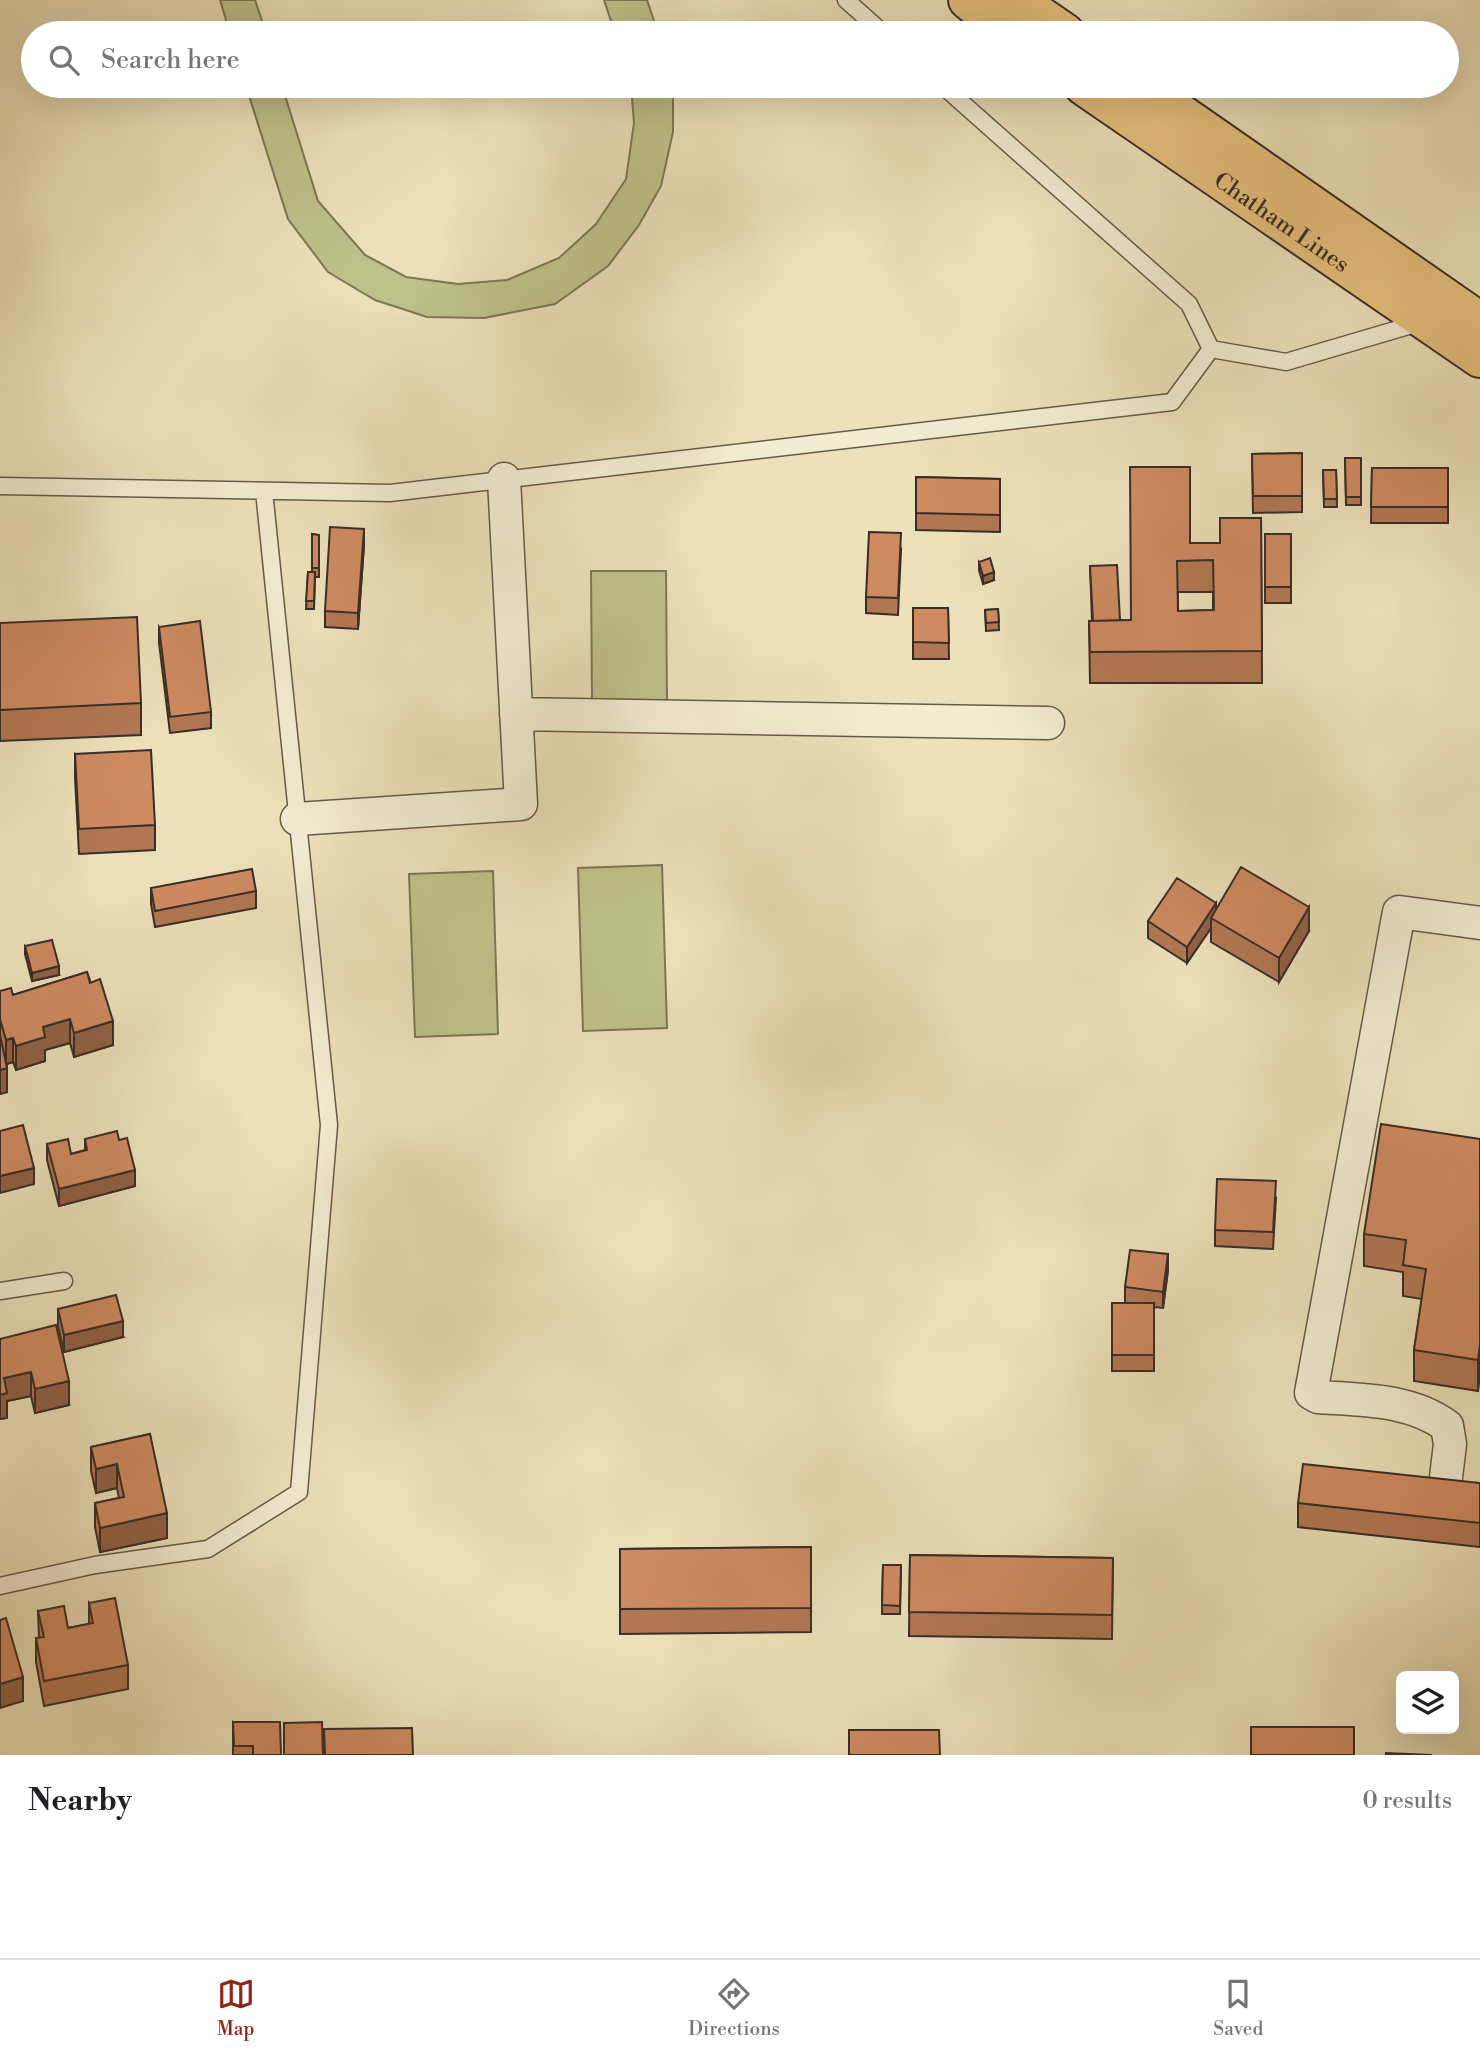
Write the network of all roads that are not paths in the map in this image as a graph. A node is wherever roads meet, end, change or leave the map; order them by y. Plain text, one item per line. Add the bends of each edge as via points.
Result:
1 (846, 0) edge
2 (968, 0) edge
3 (1017, 0) edge
4 (870, 21) edge
5 (994, 21) edge
6 (1048, 21) edge
7 (957, 98) edge
8 (1101, 98) edge
9 (1158, 98) edge
10 (1426, 321) junction
11 (1480, 322) edge
12 (1210, 349) junction
13 (1480, 358) edge
14 (504, 479) junction
15 (0, 486) edge
16 (264, 491) junction
17 (516, 714) junction
18 (1048, 723) dead end
19 (298, 819) junction
20 (1480, 923) edge
21 (64, 1281) dead end
22 (0, 1291) edge
23 (1444, 1494) edge
24 (0, 1586) edge

1 - 4 lane
2 - 5 highway
3 - 6 highway
7 - 12 lane via 1189,304
8 - 10 highway, Chatham Lines
9 - 11 highway, Chatham Lines
10 - 12 lane via 1286,362
10 - 13 highway, Chatham Lines
12 - 14 lane via 1172,402
14 - 16 lane via 390,493
14 - 17 street
15 - 16 lane
16 - 19 lane
17 - 18 street
17 - 19 street via 521,804
19 - 24 lane via 329,1125 299,1492 208,1549 95,1565
20 - 23 street via 1399,912 1311,1393 1404,1405 1447,1426 1450,1444
21 - 22 lane

